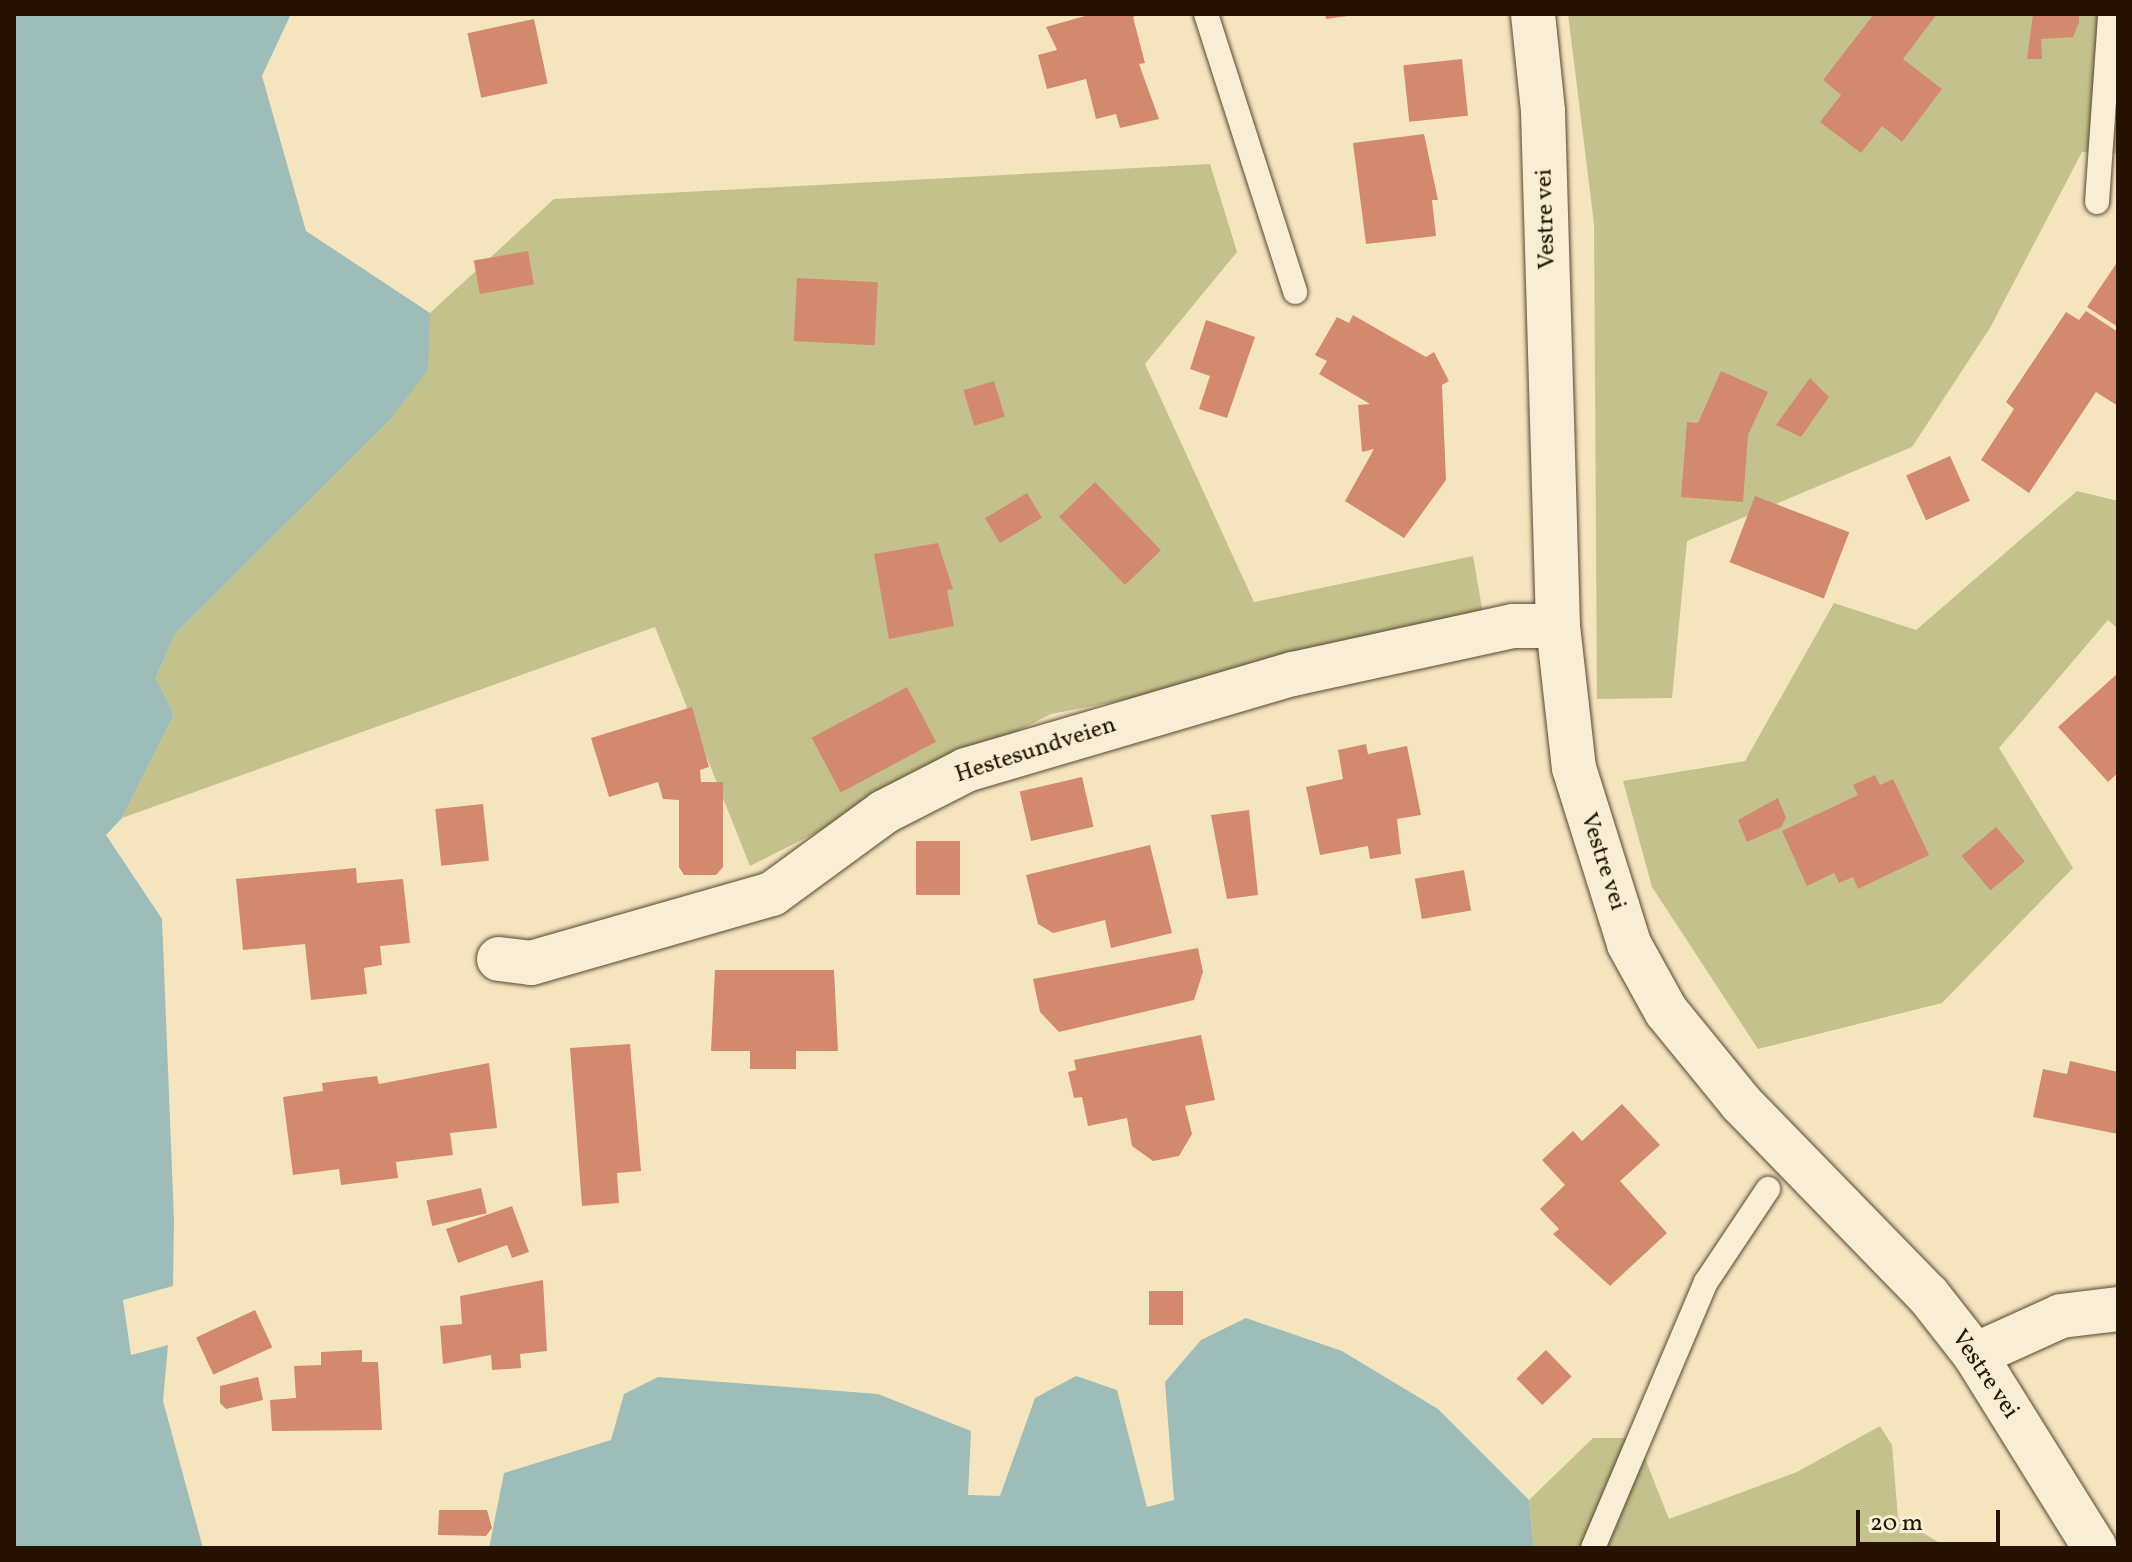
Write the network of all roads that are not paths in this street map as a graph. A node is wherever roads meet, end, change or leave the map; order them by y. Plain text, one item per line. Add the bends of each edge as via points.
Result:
1 (1206, 14) edge
2 (1533, 14) edge
3 (2110, 14) edge
4 (2097, 202) dead end
5 (1295, 292) dead end
6 (1558, 626) junction
7 (499, 959) dead end
8 (1768, 1189) dead end
9 (2118, 1309) edge
10 (1975, 1355) junction
11 (1593, 1548) edge
12 (2095, 1548) edge

1 - 5 lane
2 - 6 street, Vestre vei via 1543,111
3 - 4 lane
6 - 7 street, Hestesundveien via 1513,626 1293,674 966,770 884,812 772,894 531,963
6 - 10 street, Vestre vei via 1574,768 1591,839 1647,977 1741,1103 1928,1295
8 - 11 lane via 1706,1282
9 - 10 street via 2061,1316
10 - 12 street, Vestre vei

